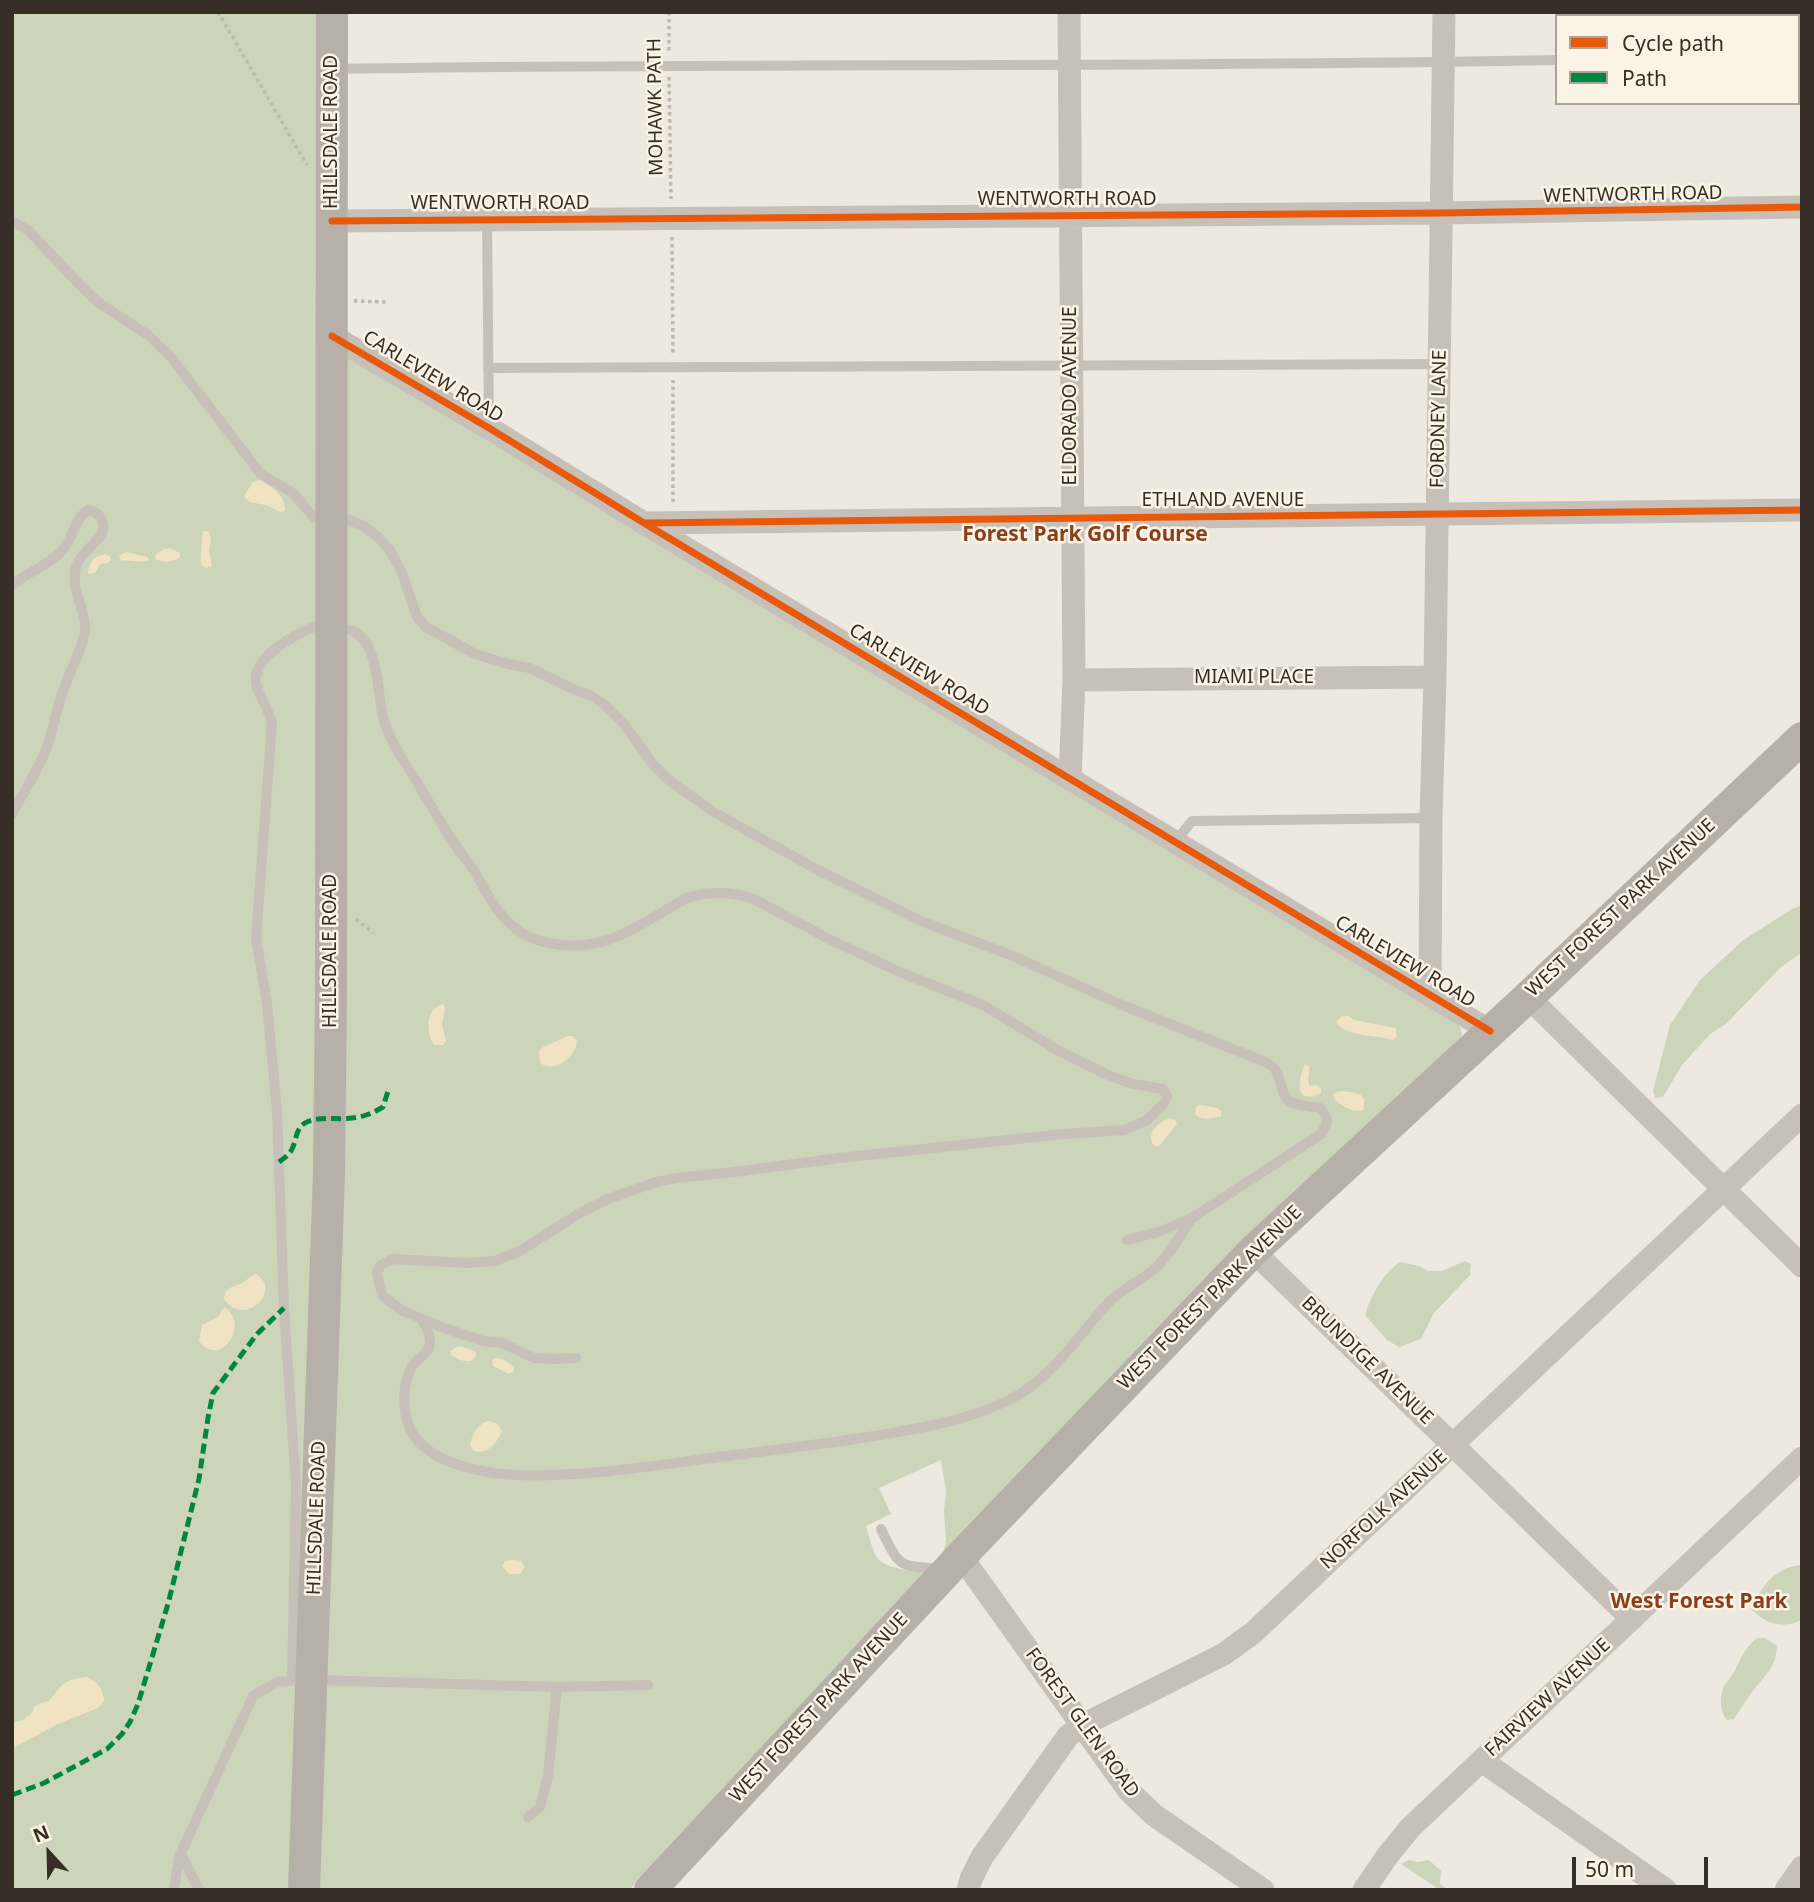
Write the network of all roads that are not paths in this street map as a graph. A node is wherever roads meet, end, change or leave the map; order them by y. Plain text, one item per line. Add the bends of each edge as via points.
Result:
1 (332, 12) edge
2 (1069, 12) edge
3 (1444, 12) edge
4 (1555, 60) edge
5 (1443, 62) junction
6 (1069, 64) junction
7 (332, 69) junction
8 (1802, 208) edge
9 (1441, 214) junction
10 (1070, 216) junction
11 (487, 219) junction
12 (332, 220) junction
13 (12, 221) edge
14 (332, 336) junction
15 (1439, 364) junction
16 (1071, 366) junction
17 (488, 368) junction
18 (489, 428) junction
19 (1802, 510) edge
20 (1437, 515) junction
21 (315, 518) dead end
22 (1072, 518) junction
23 (346, 519) dead end
24 (644, 523) junction
25 (12, 585) edge
26 (316, 626) dead end
27 (346, 629) dead end
28 (1435, 677) junction
29 (1074, 680) junction
30 (1801, 740) edge
31 (1070, 779) junction
32 (12, 814) edge
33 (1431, 818) junction
34 (1175, 842) junction
35 (1430, 994) junction
36 (1528, 997) junction
37 (1490, 1031) junction
38 (1802, 1115) edge
39 (1724, 1189) junction
40 (1192, 1218) junction
41 (1127, 1240) dead end
42 (1253, 1251) junction
43 (1802, 1266) edge
44 (422, 1319) junction
45 (576, 1358) dead end
46 (1453, 1445) junction
47 (1802, 1458) edge
48 (881, 1529) dead end
49 (954, 1563) junction
50 (1632, 1619) junction
51 (302, 1680) junction
52 (648, 1685) dead end
53 (557, 1687) junction
54 (1083, 1725) junction
55 (1482, 1761) junction
56 (528, 1818) dead end
57 (181, 1854) junction
58 (1802, 1867) edge
59 (174, 1890) edge
60 (199, 1890) edge
61 (304, 1890) edge
62 (650, 1890) edge
63 (968, 1890) edge
64 (1263, 1890) edge
65 (1364, 1890) edge
66 (1665, 1890) edge
67 (1786, 1890) edge

1 - 7 main road, HILLSDALE ROAD
2 - 6 street, ELDORADO AVENUE
3 - 5 street, FORDNEY LANE
4 - 5 lane
5 - 6 lane
5 - 9 street, FORDNEY LANE
6 - 7 lane
6 - 10 street, ELDORADO AVENUE
7 - 12 main road, HILLSDALE ROAD
8 - 9 street, WENTWORTH ROAD
9 - 10 street, WENTWORTH ROAD
9 - 15 street, FORDNEY LANE
10 - 11 street, WENTWORTH ROAD
10 - 16 street, ELDORADO AVENUE
11 - 12 street, WENTWORTH ROAD
11 - 17 lane
12 - 14 main road, HILLSDALE ROAD
13 - 21 lane via 28,230 99,303 172,357 260,472 292,493
14 - 18 street, CARLEVIEW ROAD
14 - 51 main road, HILLSDALE ROAD via 328,1173
15 - 16 lane
15 - 20 street, FORDNEY LANE
16 - 17 lane
16 - 22 street, ELDORADO AVENUE
17 - 18 lane
18 - 24 street, CARLEVIEW ROAD
19 - 20 street, ETHLAND AVENUE
20 - 22 street, ETHLAND AVENUE
20 - 28 street, FORDNEY LANE
22 - 24 street, ETHLAND AVENUE
22 - 29 street, ELDORADO AVENUE
23 - 40 lane via 364,526 391,551 417,617 426,627 475,654 530,668 592,696 624,724 652,764 712,811 921,920 1263,1061 1277,1074 1289,1101 1320,1108 1327,1123 1321,1134
24 - 31 street, CARLEVIEW ROAD
25 - 32 lane via 62,551 81,515 88,510 99,515 102,533 76,568 85,631 46,749
26 - 51 lane via 276,650 256,674 272,723 256,938 277,1111
27 - 44 lane via 363,638 369,648 383,718 402,758 492,902 515,928 530,937 572,946 610,941 687,898 742,895 902,973 982,1005 1110,1076 1163,1089 1167,1096 1147,1120 1125,1130 677,1178 608,1199 495,1261 392,1259 380,1266 382,1295
28 - 29 street, MIAMI PLACE
28 - 33 street, FORDNEY LANE
29 - 31 street, ELDORADO AVENUE
30 - 36 main road, WEST FOREST PARK AVENUE
31 - 34 street, CARLEVIEW ROAD
33 - 34 lane via 1192,821
33 - 35 street, FORDNEY LANE
34 - 35 street, CARLEVIEW ROAD
35 - 37 street, CARLEVIEW ROAD
36 - 37 main road, WEST FOREST PARK AVENUE
36 - 39 street
37 - 42 main road, WEST FOREST PARK AVENUE
38 - 39 street, NORFOLK AVENUE
39 - 43 street
39 - 46 street, NORFOLK AVENUE
40 - 41 lane
40 - 44 lane via 1156,1267 1114,1297 1062,1359 1021,1394 937,1425 811,1446 614,1471 513,1475 458,1465 421,1445 408,1421 407,1381 411,1367 430,1343
42 - 46 street, BRUNDIGE AVENUE
42 - 49 main road, WEST FOREST PARK AVENUE
44 - 45 lane via 534,1357
46 - 50 street, BRUNDIGE AVENUE
46 - 54 street, NORFOLK AVENUE via 1239,1645
47 - 50 street, FAIRVIEW AVENUE
48 - 49 lane via 900,1563
49 - 54 street, FOREST GLEN ROAD
49 - 62 main road, WEST FOREST PARK AVENUE
50 - 55 street, FAIRVIEW AVENUE
51 - 53 lane
51 - 57 lane via 277,1682 253,1696
51 - 61 main road, HILLSDALE ROAD
52 - 53 lane
53 - 56 lane via 548,1776 540,1807
54 - 63 street, NORFOLK AVENUE via 1068,1736 982,1857
54 - 64 street, FOREST GLEN ROAD via 1140,1803
55 - 65 street, FAIRVIEW AVENUE via 1410,1828
55 - 66 street
57 - 59 lane
57 - 60 lane
58 - 67 street

